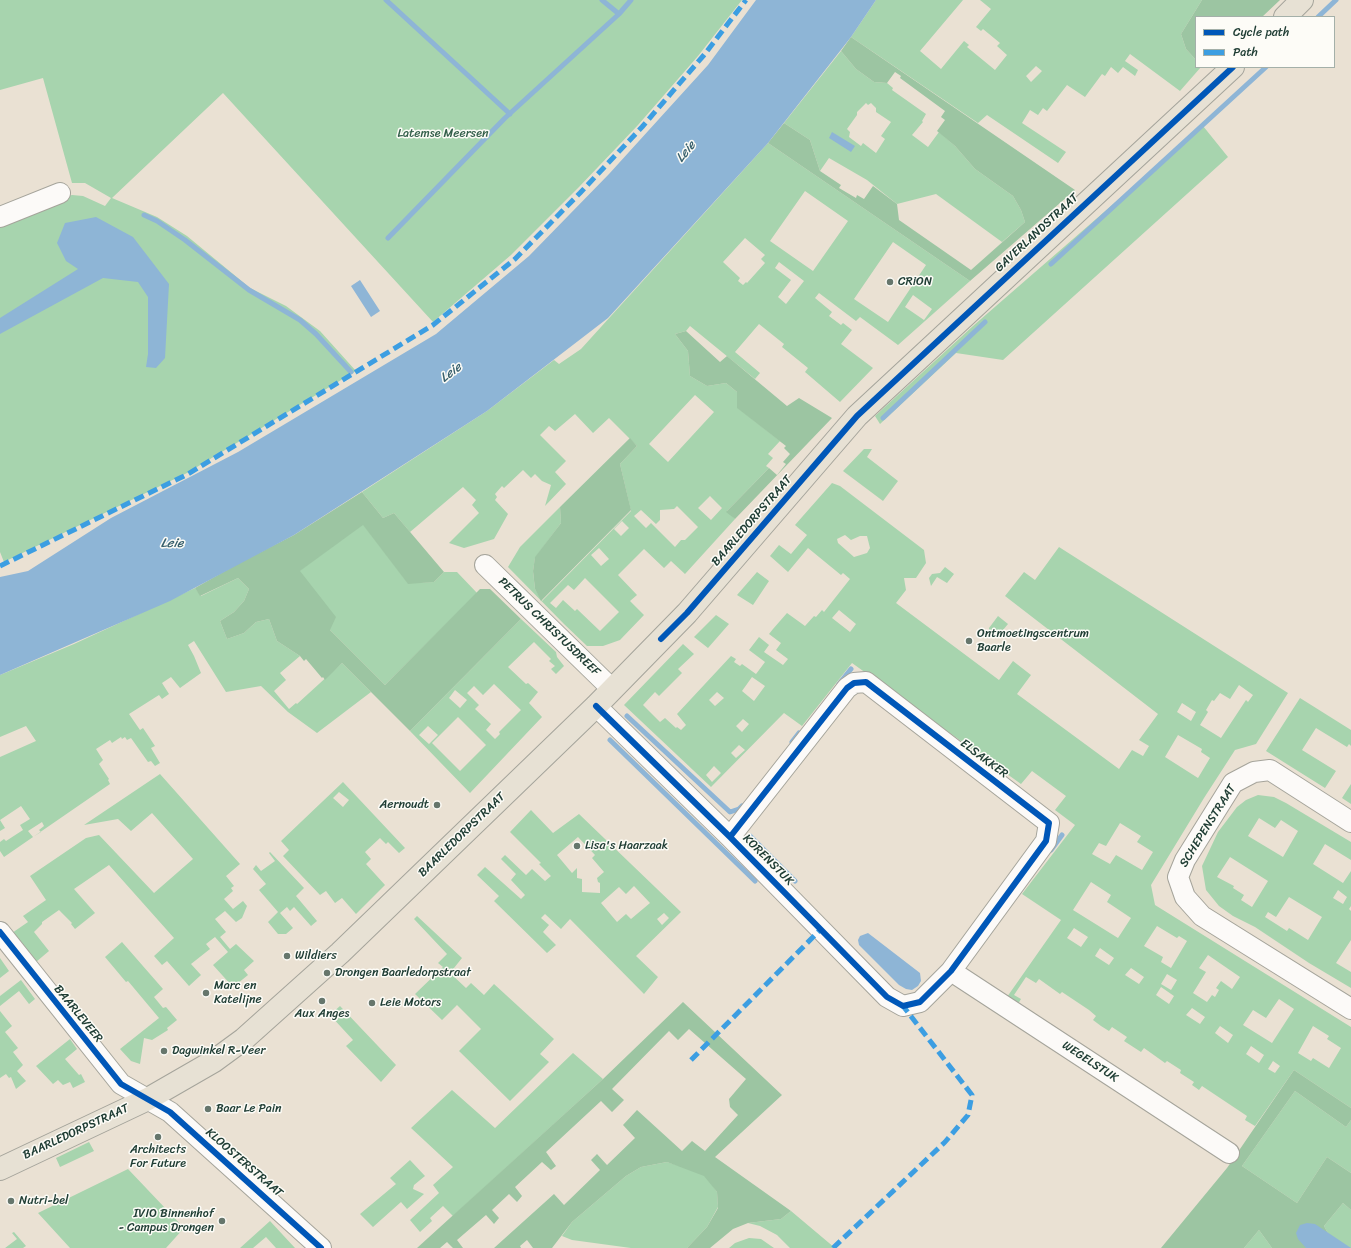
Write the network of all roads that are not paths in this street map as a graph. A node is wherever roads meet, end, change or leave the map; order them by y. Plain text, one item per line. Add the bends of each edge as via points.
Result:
1 (1302, 0) edge
2 (1286, 16) edge
3 (1232, 68) edge
4 (60, 193) dead end
5 (0, 217) edge
6 (857, 416) joint
7 (485, 565) dead end
8 (612, 689) junction
9 (596, 706) junction
10 (1351, 822) edge
11 (730, 837) junction
12 (0, 932) edge
13 (951, 971) junction
14 (888, 997) joint
15 (1351, 1009) edge
16 (148, 1099) junction
17 (1229, 1153) dead end
18 (0, 1169) edge
19 (321, 1248) edge

1 - 2 main road
3 - 6 main road, GAVERLANDSTRAAT
4 - 5 street
6 - 8 main road, BAARLEDORPSTRAAT via 687,613
7 - 8 street, PETRUS CHRISTUSDREEF
8 - 9 main road, BAARLEDORPSTRAAT
9 - 11 street, KORENSTUK
9 - 16 main road, BAARLEDORPSTRAAT via 340,953 244,1039 214,1061
10 - 15 street, SCHEPENSTRAAT via 1270,770 1254,772 1233,783 1185,860 1178,877 1185,897 1202,916
11 - 13 street, ELSAKKER via 847,688 854,683 866,682 1049,823 1046,841
11 - 14 street, KORENSTUK
12 - 16 street, BAARLEVEER via 121,1084
13 - 14 street, ELSAKKER via 920,1002 903,1006
13 - 17 street, WEGELSTUK
16 - 18 main road, BAARLEDORPSTRAAT
16 - 19 street, KLOOSTERSTRAAT via 170,1112

